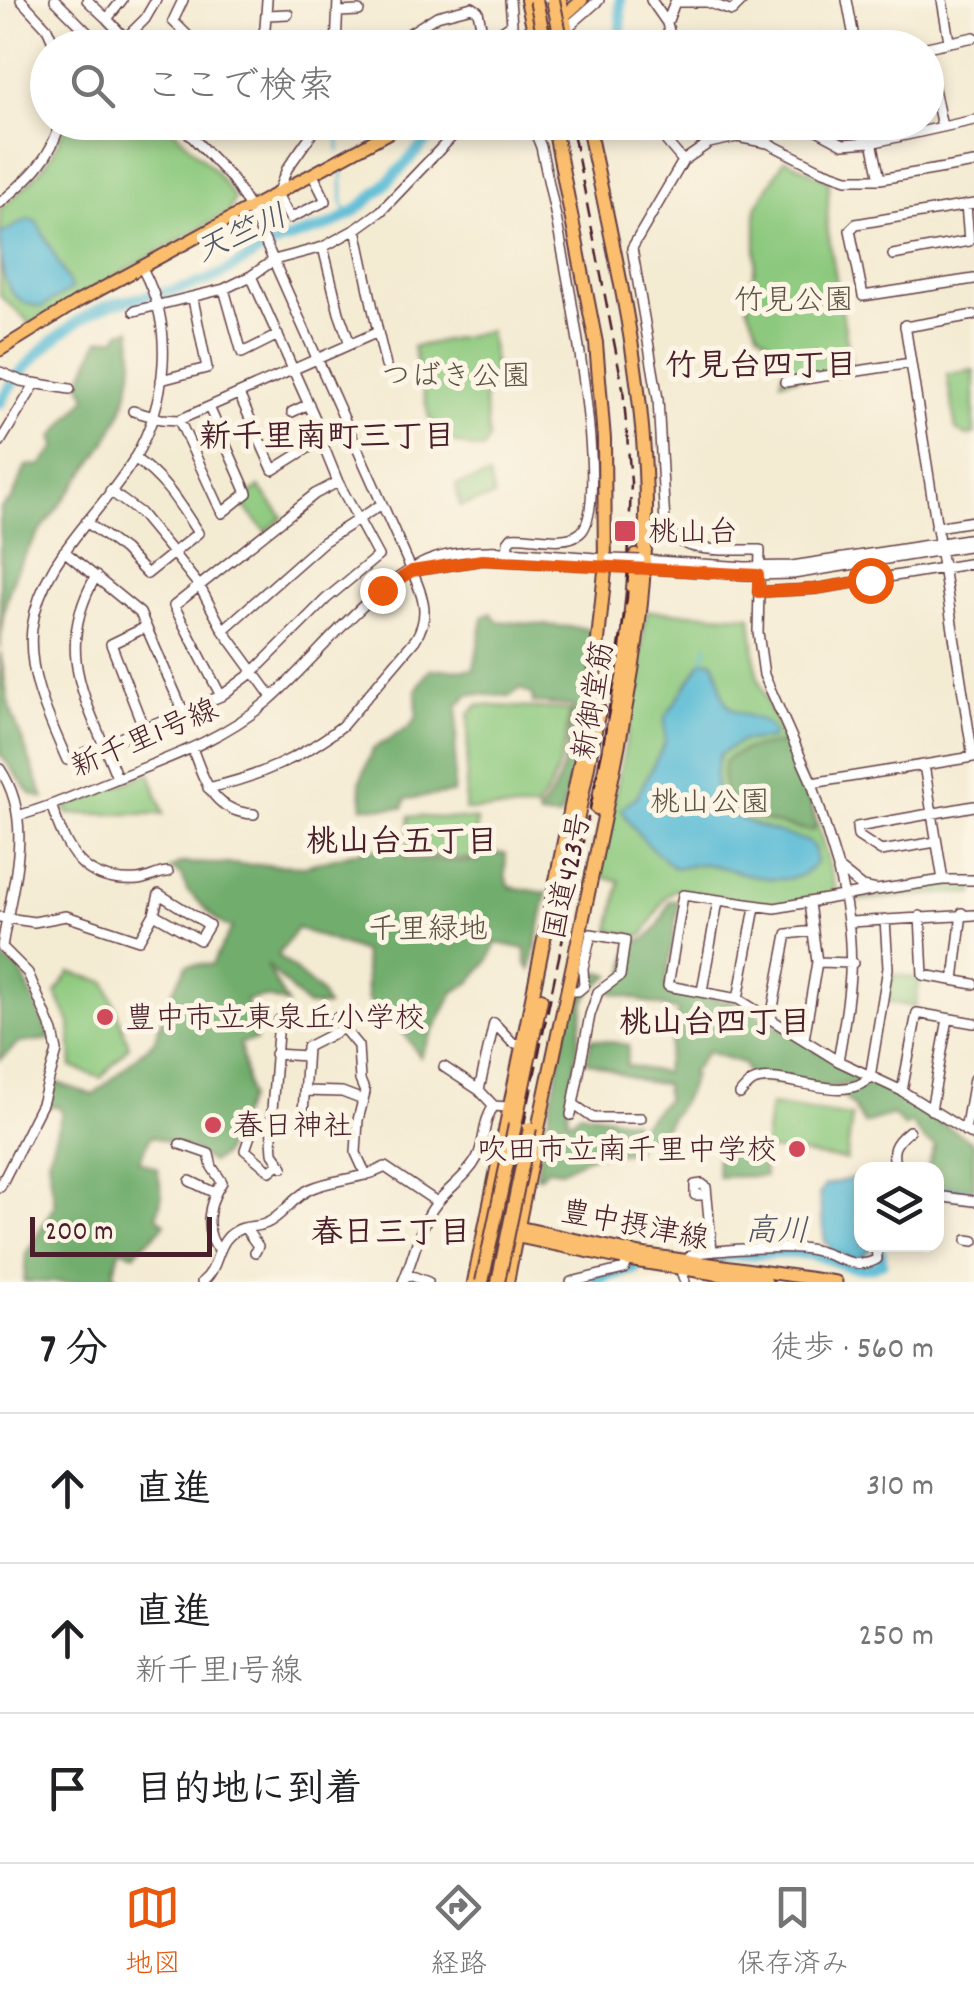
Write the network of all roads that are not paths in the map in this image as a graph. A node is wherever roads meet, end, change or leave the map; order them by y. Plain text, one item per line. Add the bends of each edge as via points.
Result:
1 (20, 0) edge
2 (55, 0) edge
3 (87, 0) edge
4 (122, 0) edge
5 (156, 0) edge
6 (183, 0) edge
7 (267, 0) edge
8 (338, 0) edge
9 (510, 0) edge
10 (527, 0) edge
11 (536, 0) edge
12 (557, 0) edge
13 (582, 0) edge
14 (599, 0) edge
15 (651, 0) edge
16 (743, 0) edge
17 (847, 0) edge
18 (942, 0) edge
19 (359, 10) dead end
20 (338, 12) junction
21 (288, 14) dead end
22 (267, 15) junction
23 (107, 19) junction
24 (566, 22) junction
25 (667, 23) junction
26 (48, 30) edge
27 (84, 30) edge
28 (118, 30) edge
29 (134, 30) edge
30 (183, 30) edge
31 (263, 30) edge
32 (337, 30) edge
33 (415, 30) edge
34 (479, 30) edge
35 (502, 30) edge
36 (536, 30) edge
37 (539, 30) edge
38 (557, 30) edge
39 (561, 30) edge
40 (568, 30) edge
41 (669, 30) edge
42 (853, 30) edge
43 (974, 37) edge
44 (949, 41) junction
45 (944, 42) edge
46 (974, 120) edge
47 (944, 127) edge
48 (54, 140) edge
49 (198, 140) edge
50 (308, 140) edge
51 (376, 140) edge
52 (449, 140) edge
53 (539, 140) edge
54 (562, 140) edge
55 (563, 140) edge
56 (582, 140) edge
57 (591, 140) edge
58 (667, 140) edge
59 (723, 140) edge
60 (756, 140) edge
61 (836, 140) edge
62 (882, 140) edge
63 (873, 142) junction
64 (683, 161) junction
65 (974, 163) edge
66 (313, 175) junction
67 (880, 179) junction
68 (277, 194) junction
69 (0, 203) edge
70 (970, 205) edge
71 (250, 208) junction
72 (600, 224) junction
73 (356, 229) junction
74 (584, 229) junction
75 (323, 247) junction
76 (893, 255) dead end
77 (273, 257) junction
78 (142, 268) junction
79 (619, 273) junction
80 (250, 276) junction
81 (974, 279) edge
82 (586, 280) junction
83 (224, 289) junction
84 (193, 299) junction
85 (160, 306) junction
86 (134, 311) dead end
87 (974, 315) edge
88 (378, 332) junction
89 (278, 335) junction
90 (350, 344) junction
91 (0, 350) edge
92 (318, 358) junction
93 (911, 362) junction
94 (386, 366) dead end
95 (293, 370) junction
96 (0, 372) edge
97 (162, 380) junction
98 (785, 382) dead end
99 (35, 384) junction
100 (70, 389) dead end
101 (239, 394) junction
102 (309, 404) junction
103 (209, 407) junction
104 (133, 411) dead end
105 (292, 412) dead end
106 (153, 417) junction
107 (179, 420) junction
108 (321, 440) junction
109 (0, 442) edge
110 (134, 458) junction
111 (338, 482) junction
112 (110, 491) junction
113 (382, 504) junction
114 (358, 518) junction
115 (974, 521) edge
116 (86, 522) junction
117 (936, 527) junction
118 (974, 538) edge
119 (974, 546) edge
120 (939, 547) junction
121 (64, 551) junction
122 (172, 554) junction
123 (507, 556) junction
124 (608, 562) junction
125 (642, 564) junction
126 (974, 564) edge
127 (942, 568) junction
128 (412, 571) junction
129 (759, 571) junction
130 (96, 576) junction
131 (200, 588) junction
132 (758, 592) junction
133 (146, 627) junction
134 (223, 630) junction
135 (252, 672) junction
136 (222, 696) junction
137 (272, 697) junction
138 (184, 713) junction
139 (144, 730) junction
140 (105, 745) junction
141 (192, 748) junction
142 (974, 760) edge
143 (924, 765) junction
144 (0, 769) edge
145 (118, 778) junction
146 (812, 783) junction
147 (208, 788) junction
148 (51, 804) junction
149 (974, 806) edge
150 (254, 814) dead end
151 (932, 814) junction
152 (20, 815) junction
153 (936, 842) junction
154 (838, 868) junction
155 (558, 874) junction
156 (591, 880) junction
157 (943, 880) junction
158 (974, 880) edge
159 (877, 890) junction
160 (159, 894) junction
161 (845, 896) junction
162 (718, 901) junction
163 (809, 903) junction
164 (754, 907) junction
165 (962, 913) junction
166 (154, 914) junction
167 (974, 914) edge
168 (920, 916) junction
169 (3, 918) edge
170 (885, 919) junction
171 (850, 922) junction
172 (813, 931) junction
173 (552, 943) junction
174 (569, 946) junction
175 (816, 962) junction
176 (853, 963) junction
177 (954, 980) junction
178 (974, 984) edge
179 (567, 991) junction
180 (702, 991) junction
181 (738, 999) junction
182 (335, 1018) dead end
183 (771, 1018) junction
184 (948, 1019) junction
185 (279, 1020) dead end
186 (974, 1023) edge
187 (344, 1028) junction
188 (804, 1039) junction
189 (522, 1045) junction
190 (275, 1054) junction
191 (306, 1056) junction
192 (838, 1061) junction
193 (444, 1068) dead end
194 (870, 1076) junction
195 (974, 1079) edge
196 (788, 1086) dead end
197 (826, 1088) junction
198 (479, 1090) junction
199 (304, 1091) junction
200 (902, 1091) junction
201 (740, 1094) dead end
202 (363, 1100) junction
203 (500, 1107) junction
204 (931, 1110) junction
205 (303, 1114) dead end
206 (641, 1118) dead end
207 (270, 1123) junction
208 (969, 1134) edge
209 (180, 1144) dead end
210 (910, 1146) dead end
211 (894, 1162) edge
212 (366, 1175) junction
213 (190, 1182) dead end
214 (0, 1187) edge
215 (215, 1192) junction
216 (705, 1195) dead end
217 (944, 1197) edge
218 (974, 1201) edge
219 (437, 1202) junction
220 (485, 1225) junction
221 (245, 1228) junction
222 (517, 1232) junction
223 (219, 1250) junction
224 (254, 1252) dead end
225 (712, 1252) junction
226 (876, 1252) edge
227 (628, 1260) junction
228 (686, 1271) edge
229 (405, 1278) edge
230 (508, 1281) edge
231 (202, 1282) edge
232 (428, 1282) edge
233 (474, 1282) edge
234 (482, 1282) edge
235 (571, 1282) edge
236 (766, 1282) edge
237 (836, 1282) edge

1 - 26 street
2 - 27 street
3 - 23 street
4 - 23 street
5 - 29 street
6 - 30 street via 174,21
7 - 22 street
8 - 20 street
9 - 35 street via 513,22
10 - 36 highway
11 - 37 highway, bridge
12 - 24 highway
12 - 39 highway, bridge
13 - 24 main road
14 - 24 street
15 - 25 street
16 - 25 street via 732,11 675,2
17 - 42 street
18 - 44 street
19 - 20 street
20 - 32 street
21 - 22 street
22 - 31 street
23 - 28 street
24 - 38 main road
24 - 40 highway
25 - 41 street
33 - 34 street via 474,6
43 - 44 street
44 - 45 street
46 - 47 street
48 - 69 street via 39,168
49 - 71 street
50 - 68 street
51 - 66 main road
52 - 73 street
53 - 123 street via 576,318 591,509 586,526 571,538 512,537
54 - 82 highway, 国道423号
55 - 74 highway, 新御堂筋
56 - 72 highway, 新御堂筋
57 - 79 highway, 国道423号
58 - 64 street
59 - 64 street
60 - 67 street via 832,175
61 - 63 street
62 - 63 street
63 - 67 street
64 - 129 street via 632,248 658,398 665,524 685,546 760,550
65 - 67 street
66 - 68 main road
66 - 68 street via 324,204 290,218
68 - 71 main road
70 - 76 street via 969,241
70 - 81 street via 850,230 863,296
71 - 77 street
71 - 78 main road
72 - 79 highway
72 - 174 highway, 新御堂筋 via 630,387 637,549 624,676
73 - 75 street
73 - 88 street
74 - 82 highway
74 - 173 highway, 新御堂筋 via 612,439 612,583 598,714
75 - 77 street
75 - 90 street
77 - 80 street
77 - 92 street
78 - 85 street
78 - 91 main road
79 - 125 highway, 国道423号 via 645,461
80 - 83 street
80 - 89 street
82 - 124 highway, 国道423号 via 604,439
83 - 84 street
83 - 89 street via 242,353
84 - 85 street
84 - 97 street via 207,368
85 - 86 street
85 - 97 street
87 - 93 street via 905,326
88 - 90 street
88 - 94 street
89 - 95 street
90 - 92 street
92 - 95 street
92 - 113 street
93 - 98 street
93 - 117 street
95 - 101 street
95 - 102 street
96 - 99 street
97 - 106 street
99 - 100 street
99 - 109 street
101 - 103 street
101 - 108 street via 274,470
102 - 105 street
102 - 108 street
103 - 107 street
103 - 107 street via 247,493 222,513
104 - 106 street
106 - 107 street
106 - 110 street
108 - 111 street
110 - 112 street
110 - 122 street via 172,490 198,533
111 - 114 street
111 - 131 street
112 - 116 street
112 - 122 street via 140,513
113 - 114 street
113 - 128 street
114 - 134 street
114 - 135 street via 378,556
115 - 117 street
116 - 121 street
116 - 122 street via 147,574
117 - 120 street
118 - 120 street
119 - 120 street
120 - 127 street
120 - 129 street, 新千里1号線
121 - 130 street
121 - 140 street via 36,607 35,674 67,760
122 - 131 street
123 - 124 street, 新千里1号線
123 - 128 street, 新千里1号線
124 - 125 street, 新千里1号線, bridge
124 - 155 highway, 国道423号 via 592,699
125 - 129 street, 新千里1号線
125 - 156 highway, 国道423号 via 630,690
126 - 127 street
127 - 132 street
127 - 142 street
128 - 137 street, 新千里1号線 via 366,602
128 - 147 street via 425,606 422,630 342,726 256,775
129 - 132 street
130 - 133 street via 140,613
130 - 140 street via 80,603 74,652
131 - 134 street
131 - 136 street via 174,606
132 - 146 street via 764,676
133 - 138 street
133 - 139 street via 111,644
134 - 135 street
135 - 136 street
135 - 137 street
136 - 138 street
137 - 141 street, 新千里1号線
138 - 139 street
139 - 140 street
140 - 145 street
141 - 145 street, 新千里1号線
141 - 147 street
142 - 143 street
143 - 146 street
143 - 151 street
144 - 152 street
145 - 148 street, 新千里1号線
146 - 154 street
147 - 150 street via 221,805
148 - 152 street, 新千里1号線
148 - 160 street via 69,851 85,868 132,880 167,872
149 - 151 street
151 - 153 street
151 - 153 street via 856,827 858,836 882,851
152 - 169 street
153 - 157 street
154 - 159 street
154 - 161 street
155 - 173 highway
155 - 189 highway, 国道423号
156 - 174 highway
156 - 179 highway, 国道423号
157 - 158 street
157 - 159 street
159 - 161 street
160 - 166 street
160 - 166 street via 210,922 200,940
161 - 163 street
161 - 171 street
162 - 164 street
162 - 180 street
162 - 180 street via 683,895 668,986
163 - 164 street
163 - 172 street
164 - 181 street
165 - 167 street
165 - 168 street
165 - 177 street
166 - 169 street via 140,940 66,916
168 - 170 street
168 - 177 street via 922,975
169 - 214 street via 3,950 28,973 56,1051 42,1104
170 - 171 street
170 - 194 street via 888,968
171 - 176 street
172 - 175 street
172 - 183 street via 786,934
173 - 234 highway, 新御堂筋, bridge
174 - 230 highway, 新御堂筋, bridge via 530,1128
175 - 176 street
175 - 188 street
176 - 192 street
177 - 178 street
179 - 206 street via 584,986 591,934 625,940 620,976 598,992 590,1014 572,1110 593,1118
179 - 222 highway, 国道423号
180 - 181 street
181 - 183 street
182 - 187 street
183 - 188 street
184 - 186 street
184 - 200 street via 917,1013
184 - 204 street
185 - 190 street
187 - 191 street via 307,1048
187 - 202 street via 358,1046
188 - 192 street
189 - 198 street via 494,1022
189 - 203 highway, 国道423号
190 - 191 street
190 - 207 street
191 - 199 street
192 - 194 street
193 - 198 street
194 - 197 street via 864,1083
194 - 200 street
195 - 208 street
196 - 197 street
197 - 201 street via 764,1078
198 - 203 street
199 - 202 street
199 - 205 street
200 - 204 street
202 - 212 street via 356,1153
203 - 219 street via 489,1112 477,1158
203 - 220 highway, 国道423号
204 - 208 street
207 - 207 street via 253,1127 245,1150 270,1171 282,1165 273,1153
209 - 215 street via 209,1154 208,1166 222,1182
210 - 211 street via 906,1133 895,1142
212 - 219 street via 385,1167
212 - 221 street via 312,1188 268,1223
213 - 215 street
215 - 223 street via 209,1223
216 - 225 street
217 - 218 street
219 - 229 street
220 - 222 main road, 豊中摂津線
220 - 233 highway, 国道423号
221 - 223 street
221 - 224 street via 258,1246
222 - 227 main road, 豊中摂津線
222 - 228 main road, 豊中摂津線
222 - 230 highway, 国道423号
223 - 231 street
225 - 226 street via 812,1249 867,1264
225 - 228 street via 695,1253
227 - 228 main road, 豊中摂津線
227 - 235 street via 624,1268
228 - 236 main road, 豊中摂津線
228 - 237 main road, 豊中摂津線
229 - 232 street

